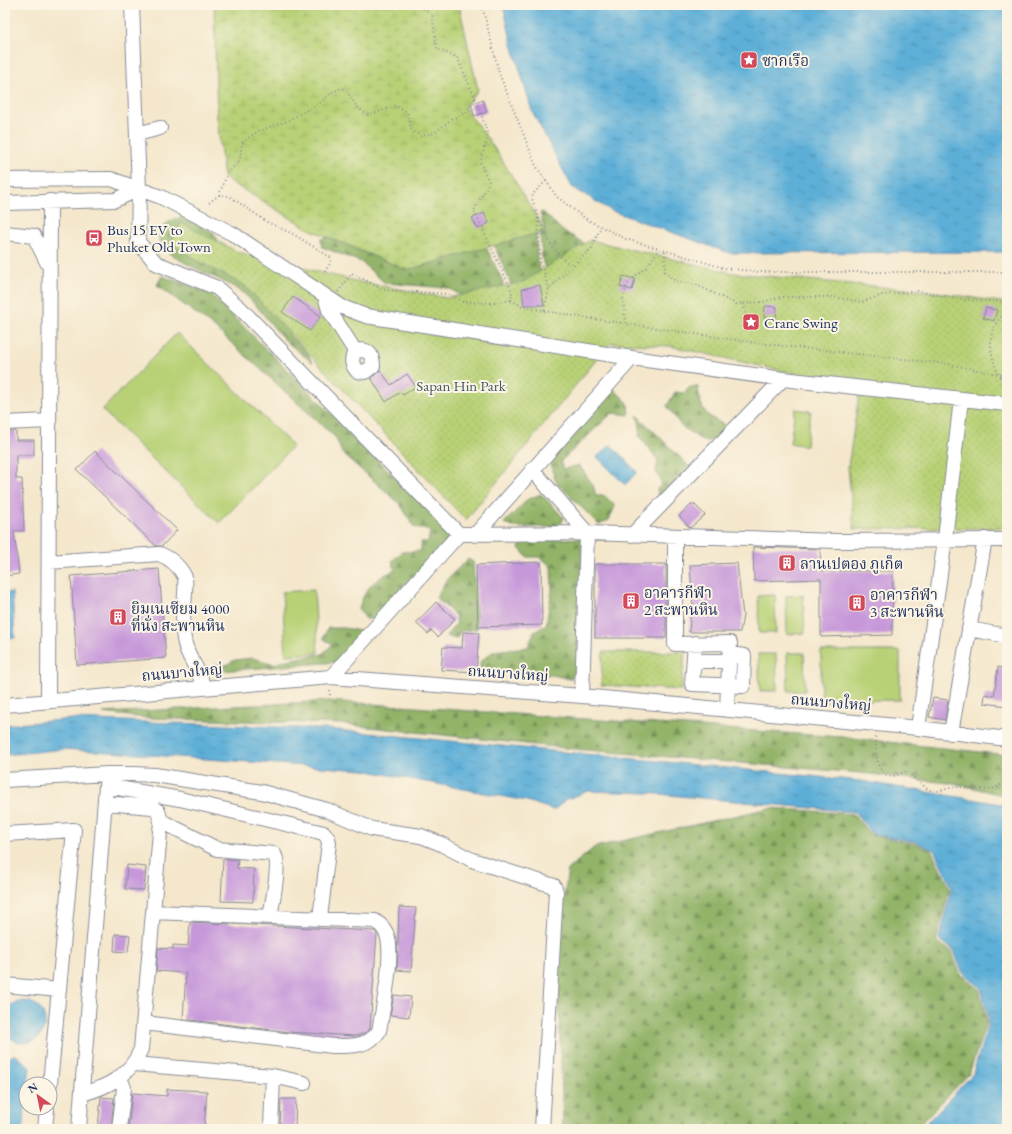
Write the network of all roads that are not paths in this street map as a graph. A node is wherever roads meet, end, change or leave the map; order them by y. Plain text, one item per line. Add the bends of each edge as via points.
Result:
1 (132, 5) edge
2 (160, 128) dead end
3 (137, 134) junction
4 (5, 180) edge
5 (139, 189) junction
6 (50, 201) junction
7 (5, 203) edge
8 (5, 233) edge
9 (50, 268) junction
10 (325, 296) junction
11 (355, 351) dead end
12 (632, 358) junction
13 (783, 379) junction
14 (961, 400) junction
15 (1007, 404) edge
16 (49, 421) junction
17 (5, 423) edge
18 (532, 469) junction
19 (587, 533) junction
20 (459, 534) junction
21 (632, 535) junction
22 (475, 536) junction
23 (675, 536) junction
24 (945, 539) junction
25 (984, 539) junction
26 (1007, 540) edge
27 (49, 562) junction
28 (969, 629) junction
29 (1007, 636) edge
30 (695, 643) junction
31 (730, 658) junction
32 (694, 662) junction
33 (331, 677) junction
34 (728, 686) junction
35 (203, 688) junction
36 (582, 696) junction
37 (48, 700) junction
38 (5, 705) edge
39 (727, 709) junction
40 (918, 728) junction
41 (951, 732) junction
42 (1007, 739) edge
43 (5, 780) edge
44 (107, 780) junction
45 (105, 803) junction
46 (161, 821) junction
47 (5, 834) edge
48 (153, 912) junction
49 (270, 917) junction
50 (320, 918) junction
51 (5, 985) edge
52 (59, 990) junction
53 (144, 1023) junction
54 (134, 1064) junction
55 (51, 1076) edge
56 (273, 1076) junction
57 (120, 1077) junction
58 (304, 1083) dead end
59 (82, 1094) junction
60 (46, 1116) edge
61 (45, 1129) edge
62 (79, 1129) edge
63 (119, 1129) edge
64 (271, 1129) edge
65 (542, 1129) edge

1 - 3 street
2 - 3 street
3 - 5 street
4 - 5 street via 111,178
5 - 6 street via 115,200
5 - 10 street via 161,197 233,234
5 - 20 street via 138,242 156,263 217,288 241,309
6 - 7 street
6 - 9 street
8 - 9 street via 34,236
9 - 16 street
10 - 11 street via 329,310
10 - 12 street via 342,307 366,316
12 - 13 street
12 - 18 street
13 - 14 street
13 - 21 street
14 - 15 street
14 - 24 street
16 - 17 street
16 - 27 street
18 - 19 street
18 - 22 street
19 - 21 street
19 - 22 street
19 - 36 street
20 - 22 street
20 - 33 street
21 - 23 street
23 - 24 street via 836,541
23 - 30 street via 675,644
24 - 25 street
24 - 40 street
25 - 26 street
25 - 28 street
27 - 35 street via 159,554 167,557 185,577 183,637 190,659 200,673
27 - 37 street
28 - 29 street
28 - 41 street
30 - 31 street via 730,643
30 - 32 street
31 - 32 street
31 - 34 street via 744,656 743,686
32 - 34 street via 692,684
33 - 35 street, ถนนบางใหญ่
33 - 36 street, ถนนบางใหญ่
34 - 39 street
35 - 37 street, ถนนบางใหญ่
36 - 39 street, ถนนบางใหญ่
37 - 38 street, ถนนบางใหญ่
39 - 40 street, ถนนบางใหญ่
40 - 41 street, ถนนบางใหญ่
41 - 42 street, ถนนบางใหญ่
43 - 44 street
44 - 45 street
44 - 50 street via 324,833 329,843
44 - 65 street via 155,776 262,792 327,810 372,828 420,836 472,860 554,886 556,892
45 - 46 street via 152,807 158,812
45 - 59 street
46 - 48 street
46 - 49 street via 217,849 274,854 276,867
47 - 52 street via 74,830
48 - 49 street
48 - 53 street
49 - 50 street
50 - 53 street via 375,922 387,934 388,968 381,1021 377,1035 366,1043 333,1046
51 - 52 street
52 - 55 street
53 - 54 street via 141,1049
54 - 56 street
54 - 57 street
56 - 58 street
56 - 64 street
57 - 59 street via 105,1086
57 - 63 street via 124,1088
59 - 62 street
60 - 61 street

